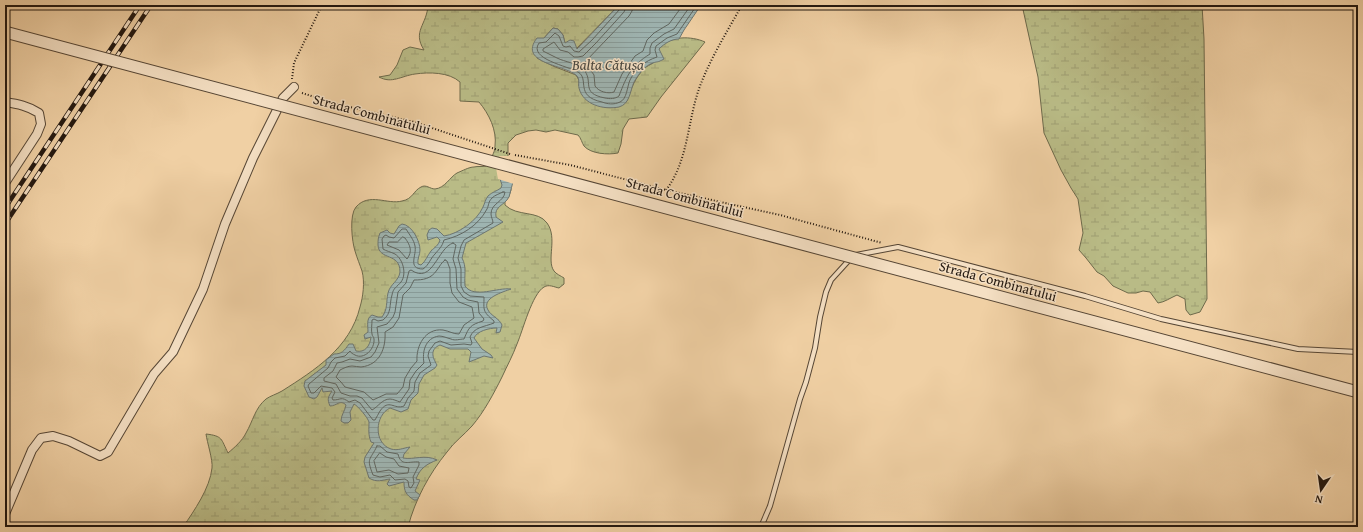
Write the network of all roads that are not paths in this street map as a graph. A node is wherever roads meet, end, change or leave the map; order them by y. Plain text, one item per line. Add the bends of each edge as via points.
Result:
1 (5, 32) edge
2 (294, 87) road end
3 (5, 102) edge
4 (5, 183) edge
5 (1358, 352) edge
6 (1358, 392) edge
7 (5, 514) edge
8 (761, 527) edge

1 - 6 street, Strada Combinatului, bridge
2 - 7 street via 283,98 253,158 225,224 203,288 173,352 154,374 108,452 100,456 53,436 40,438 32,450
3 - 4 street via 26,105 33,109 38,113 40,124 37,134
5 - 8 lane via 1298,349 1161,319 1085,296 898,247 854,255 832,280 823,305 806,382 770,506

